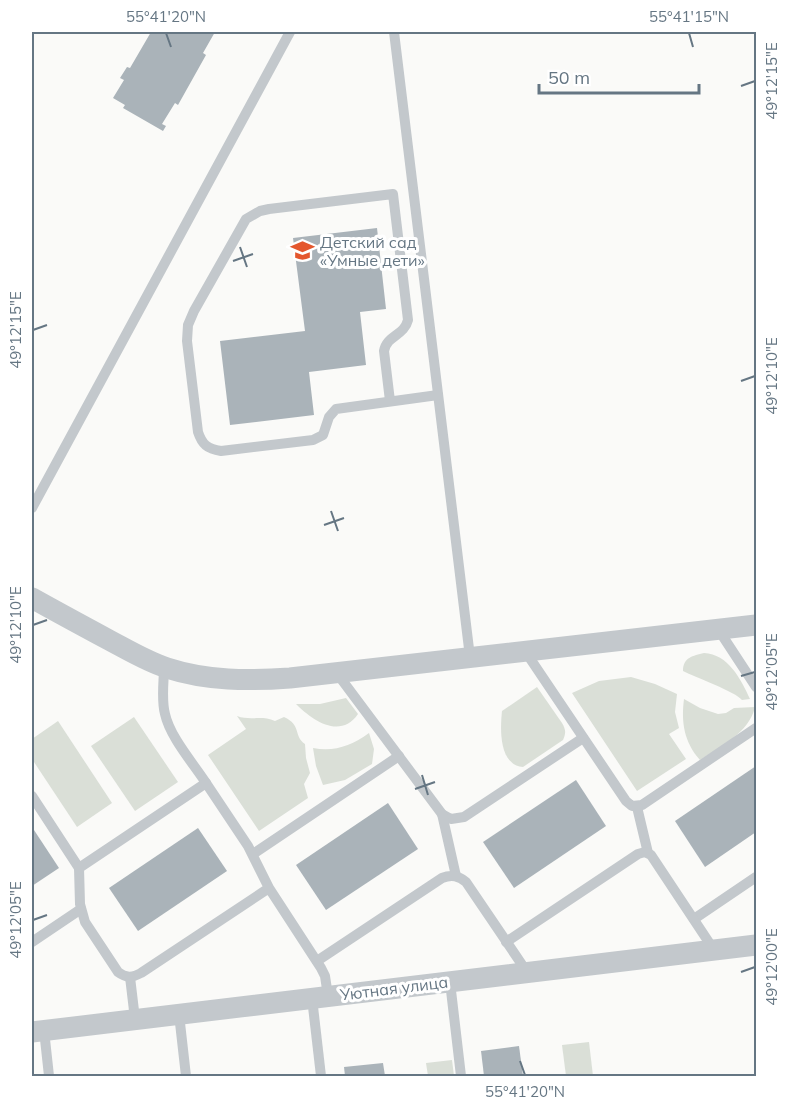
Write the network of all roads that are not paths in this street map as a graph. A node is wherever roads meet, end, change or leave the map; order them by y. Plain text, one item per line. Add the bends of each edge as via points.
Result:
1 (290, 32) edge
2 (394, 32) edge
3 (414, 192) junction
4 (393, 194) junction
5 (438, 395) junction
6 (390, 401) junction
7 (32, 508) edge
8 (32, 598) edge
9 (756, 625) edge
10 (718, 629) junction
11 (525, 651) junction
12 (470, 657) junction
13 (164, 667) junction
14 (336, 672) junction
15 (756, 687) edge
16 (756, 728) edge
17 (584, 738) junction
18 (399, 756) junction
19 (206, 783) junction
20 (32, 796) edge
21 (637, 807) junction
22 (442, 814) junction
23 (648, 853) junction
24 (253, 854) junction
25 (79, 868) junction
26 (456, 876) junction
27 (756, 877) edge
28 (269, 888) junction
29 (81, 909) junction
30 (694, 919) junction
31 (32, 942) edge
32 (506, 942) junction
33 (756, 945) edge
34 (715, 950) junction
35 (317, 961) junction
36 (527, 972) junction
37 (130, 977) junction
38 (450, 982) junction
39 (320, 997) junction
40 (179, 1014) junction
41 (135, 1019) junction
42 (38, 1031) edge
43 (50, 1077) edge
44 (186, 1077) edge
45 (321, 1077) edge
46 (461, 1077) edge

1 - 7 lane
2 - 3 lane
3 - 4 lane
3 - 5 lane
4 - 6 lane via 408,320 405,329 385,345
4 - 6 lane via 253,214 241,225 190,318 187,333 198,432 201,441 212,450 313,440 323,435 336,409
5 - 6 lane
5 - 12 lane
8 - 13 street
9 - 10 street
10 - 11 street
10 - 15 lane
11 - 12 street
11 - 17 lane
12 - 14 street
13 - 14 street via 204,676 255,680
13 - 19 lane via 166,720
14 - 18 lane
16 - 21 lane
17 - 21 lane via 628,804
17 - 22 lane via 464,817 451,819
18 - 22 lane
18 - 24 lane
19 - 24 lane
19 - 25 lane
20 - 25 lane
21 - 23 lane
22 - 26 lane
23 - 30 lane
23 - 32 lane via 638,854
24 - 28 lane
25 - 29 lane
26 - 32 lane via 466,882
26 - 35 lane via 442,878
27 - 30 lane
28 - 35 lane
28 - 37 lane via 141,974
29 - 31 lane
29 - 37 lane via 85,922 118,972
30 - 34 lane
32 - 36 lane
33 - 34 street, Уютная улица
34 - 36 street, Уютная улица
35 - 39 lane via 325,976
36 - 38 street, Уютная улица
37 - 41 lane
38 - 39 street, Уютная улица
38 - 46 lane
39 - 40 street, Уютная улица
39 - 45 lane
40 - 41 street, Уютная улица
40 - 44 lane
41 - 42 street, Уютная улица
42 - 43 lane

